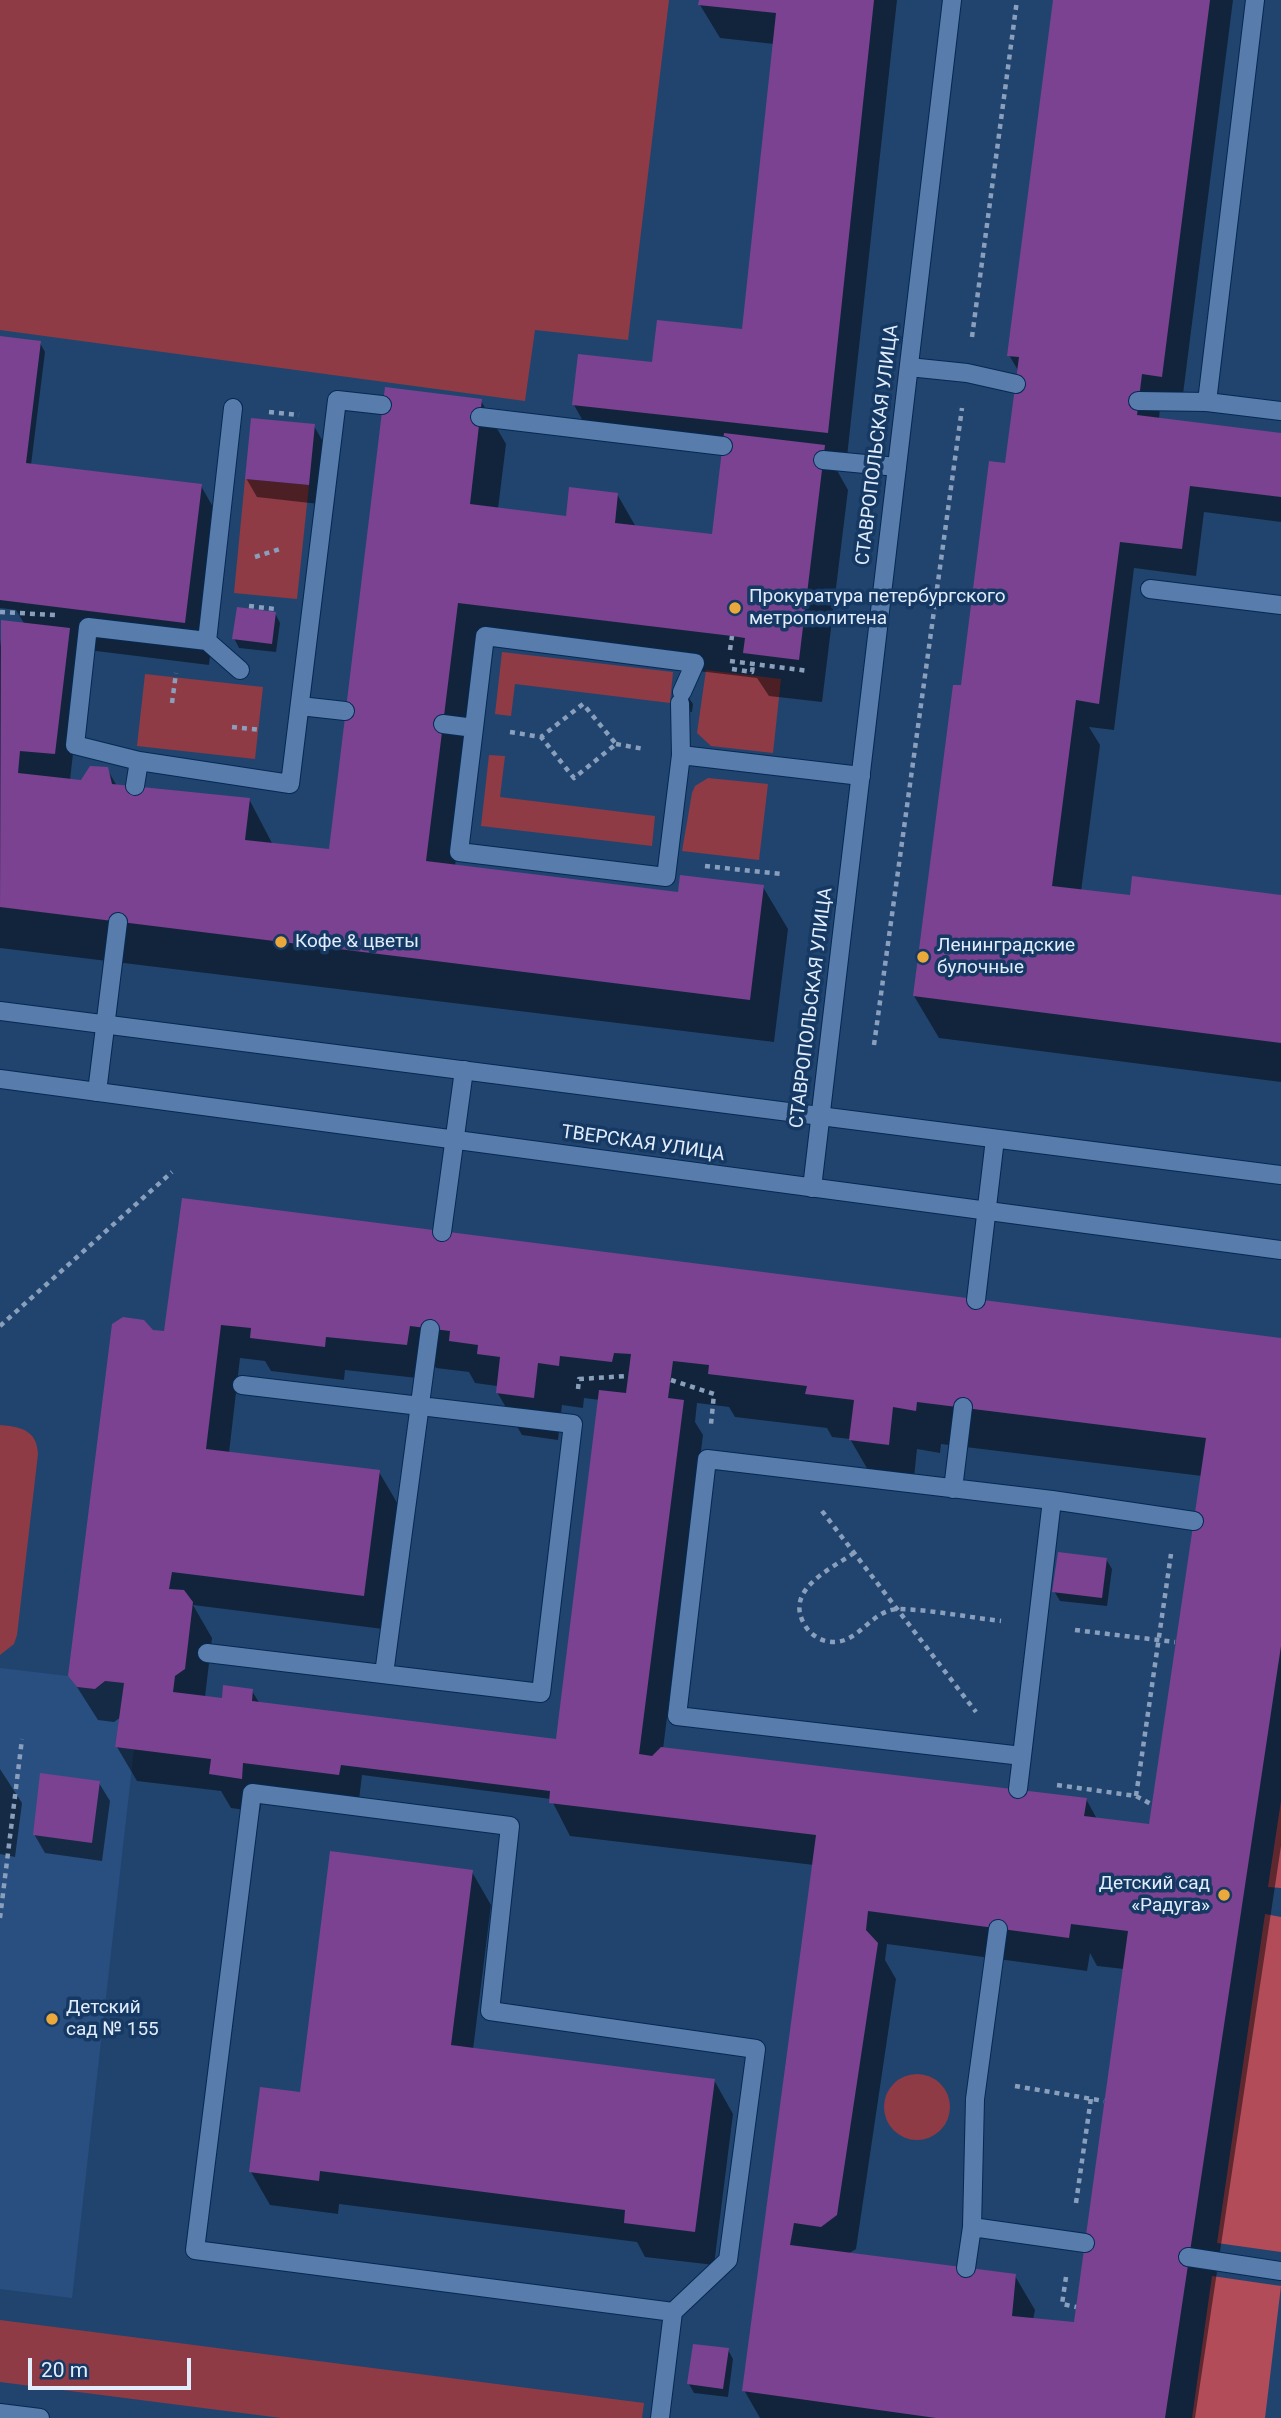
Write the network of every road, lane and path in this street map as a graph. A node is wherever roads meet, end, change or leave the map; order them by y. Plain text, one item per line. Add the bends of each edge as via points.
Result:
1 (952, 0) edge
2 (1017, 0) edge
3 (1255, 0) edge
4 (909, 367) junction
5 (967, 373) junction
6 (1016, 384) dead end
7 (1138, 401) dead end
8 (1206, 402) junction
9 (382, 405) dead end
10 (233, 408) joint
11 (1281, 411) edge
12 (480, 417) dead end
13 (335, 418) junction
14 (723, 446) dead end
15 (823, 460) dead end
16 (897, 467) junction
17 (321, 529) junction
18 (212, 581) junction
19 (1150, 589) dead end
20 (212, 601) junction
21 (1281, 606) edge
22 (0, 612) edge
23 (34, 612) dead end
24 (311, 614) junction
25 (207, 641) junction
26 (729, 661) dead end
27 (240, 670) dead end
28 (809, 671) dead end
29 (300, 706) junction
30 (345, 711) dead end
31 (443, 724) dead end
32 (474, 728) junction
33 (541, 737) joint
34 (681, 755) junction
35 (139, 761) junction
36 (861, 776) junction
37 (135, 786) dead end
38 (668, 861) junction
39 (781, 874) dead end
40 (118, 922) dead end
41 (0, 1011) edge
42 (105, 1024) junction
43 (874, 1045) dead end
44 (464, 1070) junction
45 (0, 1079) edge
46 (97, 1093) junction
47 (821, 1116) junction
48 (995, 1139) junction
49 (454, 1140) junction
50 (172, 1172) dead end
51 (1281, 1175) edge
52 (812, 1188) junction
53 (986, 1210) junction
54 (442, 1232) dead end
55 (1281, 1250) edge
56 (976, 1300) dead end
57 (0, 1326) edge
58 (430, 1329) dead end
59 (671, 1380) dead end
60 (242, 1385) dead end
61 (419, 1406) junction
62 (963, 1407) dead end
63 (707, 1460) junction
64 (791, 1470) junction
65 (953, 1489) junction
66 (1052, 1500) junction
67 (1185, 1520) joint
68 (854, 1553) junction
69 (896, 1609) junction
70 (207, 1653) dead end
71 (384, 1674) junction
72 (22, 1739) dead end
73 (1022, 1756) junction
74 (1018, 1784) joint
75 (1136, 1796) junction
76 (1151, 1804) dead end
77 (0, 1918) edge
78 (998, 1929) dead end
79 (978, 2080) junction
80 (1104, 2101) dead end
81 (971, 2227) junction
82 (1085, 2243) dead end
83 (1188, 2257) dead end
84 (966, 2268) dead end
85 (1281, 2271) edge
86 (673, 2312) junction
87 (0, 2413) edge
88 (40, 2418) edge
89 (660, 2418) edge

1 - 4 street, СТАВРОПОЛЬСКАЯ УЛИЦА
2 - 5 path
3 - 8 street
4 - 5 street
4 - 16 street, СТАВРОПОЛЬСКАЯ УЛИЦА
5 - 6 street
5 - 43 path
7 - 8 street
8 - 11 street
9 - 13 street via 337,400
10 - 13 path
10 - 18 street
12 - 14 street
13 - 17 street
15 - 16 street
16 - 36 street, СТАВРОПОЛЬСКАЯ УЛИЦА
17 - 18 path via 236,564
17 - 24 street
18 - 20 street
19 - 21 street
20 - 24 path
20 - 25 street
22 - 23 path
24 - 29 street
25 - 27 street
25 - 35 street via 89,627 75,745
26 - 28 path
29 - 30 street
29 - 35 street via 290,784
31 - 32 street
32 - 34 street via 485,636 695,663 681,698
32 - 38 street via 459,852 666,877
33 - 33 path via 574,778 616,744 583,704
34 - 36 street
34 - 38 street
35 - 37 street
36 - 47 street, СТАВРОПОЛЬСКАЯ УЛИЦА
38 - 39 path
40 - 42 street
41 - 42 street
42 - 44 street
42 - 46 street
44 - 47 street
44 - 49 street
45 - 46 street, ТВЕРСКАЯ УЛИЦА
46 - 49 street, ТВЕРСКАЯ УЛИЦА
47 - 48 street
47 - 52 street, СТАВРОПОЛЬСКАЯ УЛИЦА
48 - 51 street
48 - 53 street
49 - 52 street, ТВЕРСКАЯ УЛИЦА
49 - 54 street
50 - 57 path
52 - 53 street, ТВЕРСКАЯ УЛИЦА
53 - 55 street, ТВЕРСКАЯ УЛИЦА
53 - 56 street
58 - 61 street
59 - 63 path via 714,1394
60 - 61 street
61 - 71 street
61 - 71 street via 573,1424 541,1693
62 - 65 street
63 - 64 street
63 - 73 street via 677,1716
64 - 65 street
64 - 68 path
65 - 66 street
66 - 67 street
66 - 73 street
67 - 75 path
68 - 69 path
68 - 69 path via 806,1586 799,1601 807,1630 835,1642 850,1638 878,1615
69 - 73 path via 978,1716
70 - 71 street
72 - 77 path
73 - 74 street
74 - 75 path
75 - 76 path
78 - 79 street
79 - 80 path
79 - 81 street
81 - 82 street
81 - 84 street
83 - 85 street
86 - 86 street via 728,2260 756,2049 490,2011 510,1826 252,1793 195,2250
86 - 89 street
87 - 88 street

